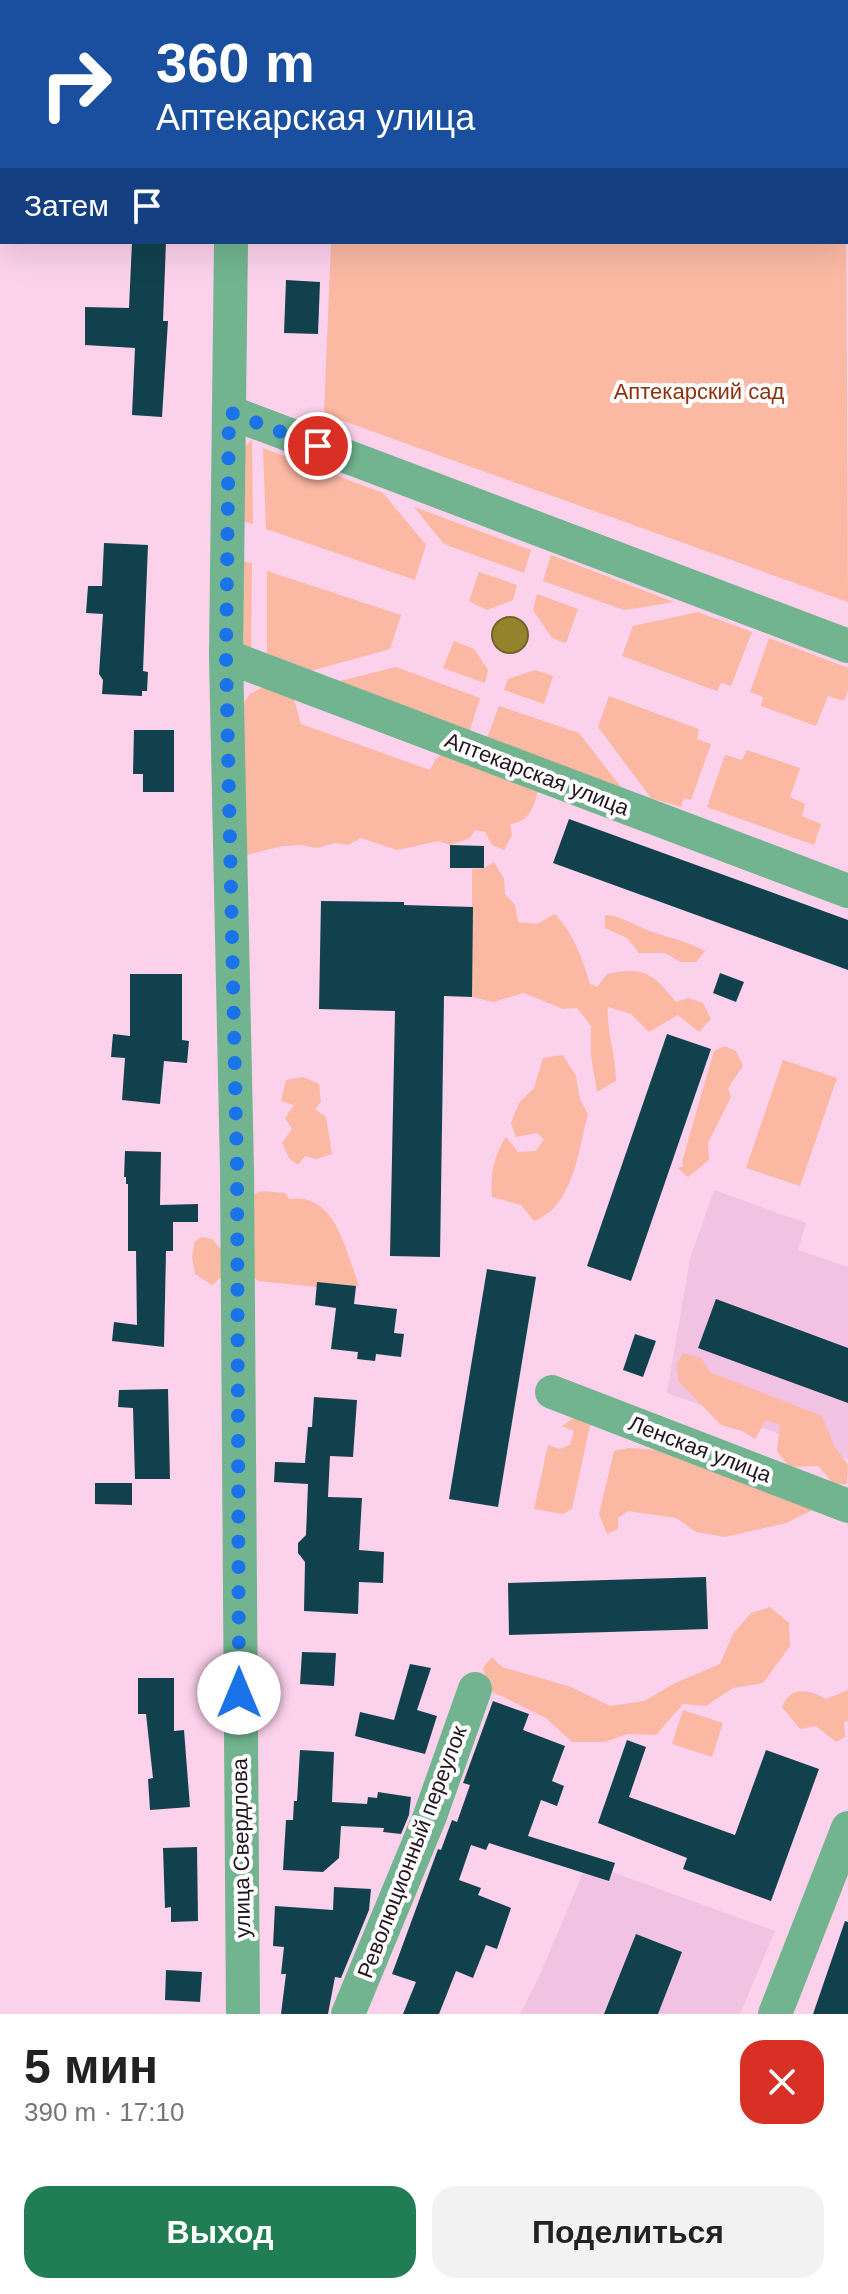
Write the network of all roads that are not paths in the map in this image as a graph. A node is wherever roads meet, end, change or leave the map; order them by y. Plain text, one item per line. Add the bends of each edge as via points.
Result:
1 (231, 244) edge
2 (229, 412) junction
3 (848, 646) edge
4 (226, 656) junction
5 (848, 891) edge
6 (552, 1392) dead end
7 (848, 1506) edge
8 (475, 1689) dead end
9 (848, 1828) edge
10 (243, 2014) edge
11 (348, 2014) edge
12 (775, 2014) edge

1 - 2 street, улица Свердлова
2 - 3 street
2 - 4 street, улица Свердлова
4 - 5 street, Аптекарская улица
4 - 10 street, улица Свердлова via 237,1185
6 - 7 street, Ленская улица
8 - 11 street, Революционный переулок via 430,1816
9 - 12 street

